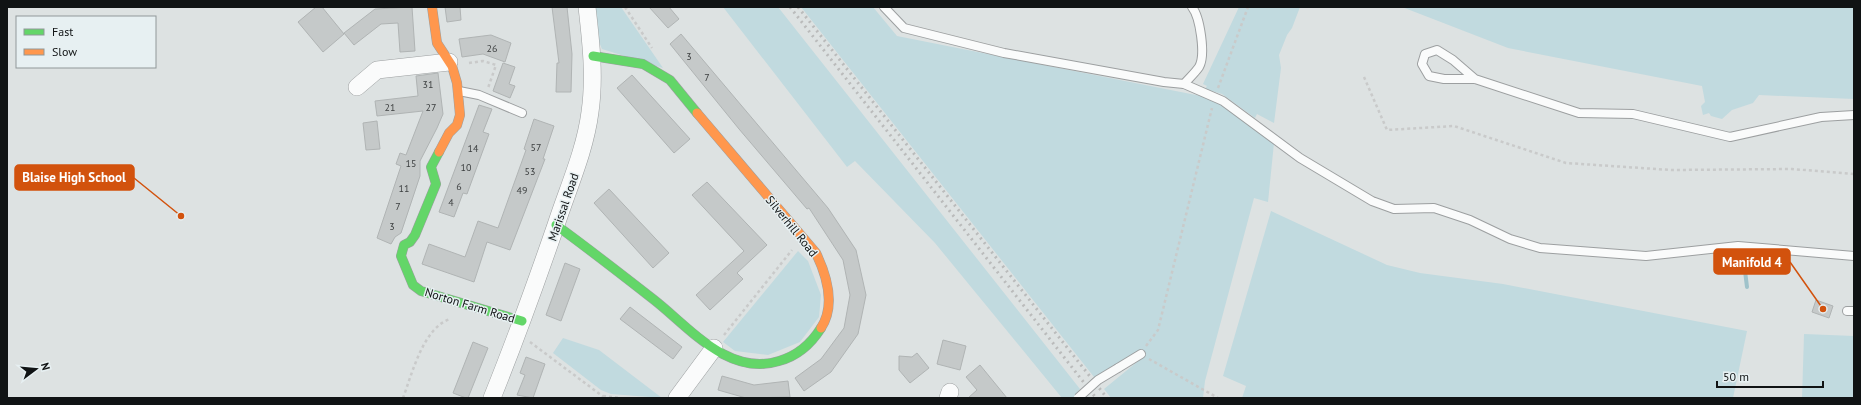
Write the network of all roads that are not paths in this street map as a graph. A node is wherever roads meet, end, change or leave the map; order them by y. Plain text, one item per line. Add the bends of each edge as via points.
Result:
1 (432, 7) edge
2 (587, 7) edge
3 (884, 7) edge
4 (1192, 7) edge
5 (593, 56) junction
6 (451, 64) junction
7 (1475, 79) junction
8 (1184, 84) junction
9 (357, 87) dead end
10 (458, 90) junction
11 (522, 113) dead end
12 (1854, 116) edge
13 (556, 225) junction
14 (1854, 256) edge
15 (520, 325) junction
16 (714, 348) junction
17 (1141, 354) road end
18 (492, 398) edge
19 (677, 398) edge
20 (1078, 398) edge

1 - 6 street, Norton Farm Road via 437,43
2 - 5 street, Marissal Road
3 - 8 lane via 904,28 1004,53
4 - 8 lane via 1197,13 1203,50 1200,66
5 - 13 street, Marissal Road via 590,113 576,171
5 - 16 street, Silverhill Road via 643,64 670,80 816,253 825,272 829,289 826,322 800,352 772,364 743,362
6 - 9 street via 377,70
6 - 10 street, Norton Farm Road
7 - 7 lane via 1444,79 1429,76 1422,64 1425,54 1437,50
7 - 12 lane via 1579,114 1633,114 1730,137 1821,117
8 - 14 lane via 1223,101 1300,158 1372,201 1394,209 1434,208 1470,220 1510,239 1540,248 1646,256 1738,246
10 - 11 lane via 479,95
10 - 15 street, Norton Farm Road via 460,115 457,125 448,133 431,167 436,184 415,236 404,245 401,256 413,285 421,291
13 - 15 street, Marissal Road
13 - 16 street, Silverhill Road
15 - 18 street, Marissal Road
16 - 19 street
17 - 20 lane, bridge via 1098,380

